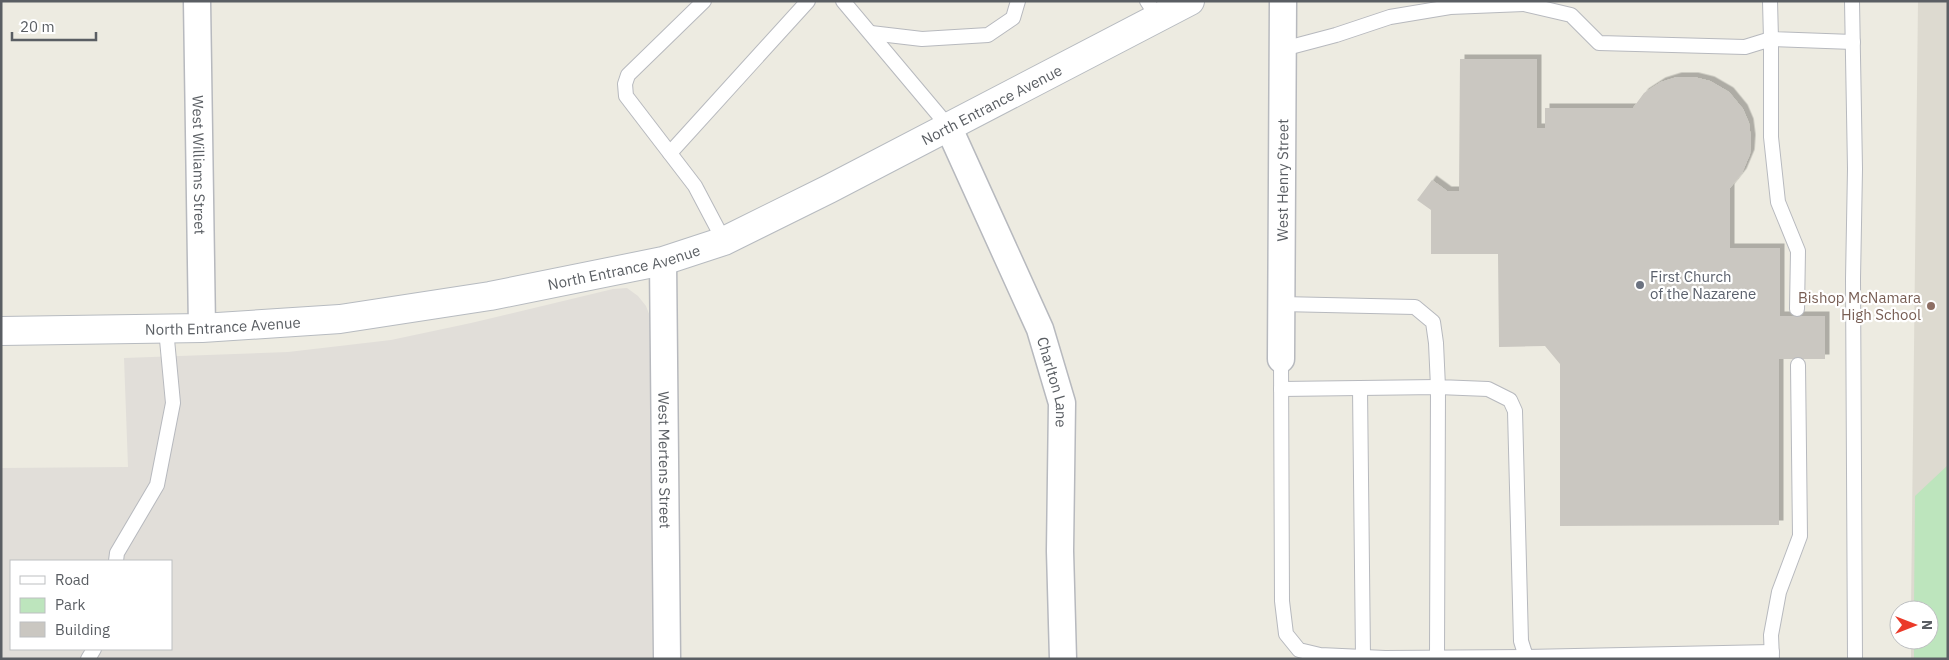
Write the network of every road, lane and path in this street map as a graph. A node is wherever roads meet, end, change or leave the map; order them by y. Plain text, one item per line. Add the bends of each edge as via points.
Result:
1 (197, 1) edge
2 (704, 1) edge
3 (808, 1) edge
4 (842, 1) edge
5 (1018, 1) edge
6 (1190, 1) edge
7 (1283, 1) edge
8 (1770, 1) edge
9 (1852, 1) edge
10 (1526, 2) edge
11 (1153, 9) edge
12 (871, 33) junction
13 (1771, 39) junction
14 (1853, 42) junction
15 (1283, 49) junction
16 (948, 126) junction
17 (670, 153) junction
18 (724, 241) junction
19 (664, 261) junction
20 (1281, 304) junction
21 (1797, 309) dead end
22 (202, 328) junction
23 (166, 329) junction
24 (1, 331) edge
25 (1281, 359) joint
26 (1798, 365) dead end
27 (1438, 387) junction
28 (1360, 388) junction
29 (1281, 389) junction
30 (116, 560) edge
31 (1772, 656) edge
32 (1364, 657) junction
33 (1437, 658) edge
34 (1525, 658) edge
35 (667, 659) edge
36 (1063, 659) edge
37 (1855, 659) edge

1 - 22 street, West Williams Street
2 - 17 lane via 628,76 625,84 626,96
3 - 17 lane
4 - 12 lane
5 - 12 lane via 1013,18 988,34 922,40
6 - 11 main road, North Entrance Avenue
7 - 15 street, West Henry Street
8 - 13 lane
9 - 14 lane
10 - 13 lane via 1570,15 1598,43 1744,47
10 - 15 lane via 1450,7 1390,17
11 - 16 main road, North Entrance Avenue
12 - 16 lane
13 - 14 lane
13 - 21 lane via 1771,137 1778,202 1798,251
14 - 37 lane
15 - 20 street, West Henry Street
16 - 18 main road, North Entrance Avenue
16 - 36 street, Charlton Lane via 1040,329 1062,403 1060,551
17 - 18 lane via 695,186
18 - 19 main road, North Entrance Avenue
19 - 22 main road, North Entrance Avenue via 490,296 340,319
19 - 35 street, West Mertens Street
20 - 25 street, West Henry Street
20 - 27 lane via 1415,307 1433,322
22 - 23 main road, North Entrance Avenue
23 - 24 main road, North Entrance Avenue
23 - 30 lane via 173,403 156,485 117,553
25 - 29 lane
26 - 31 lane via 1800,536 1780,592 1771,635
27 - 28 lane
27 - 33 lane
27 - 34 lane via 1488,389 1510,400 1515,411 1521,641
28 - 29 lane
28 - 32 lane
29 - 32 lane via 1282,601 1286,634 1299,650 1320,655
31 - 34 lane
32 - 33 lane
33 - 34 lane

